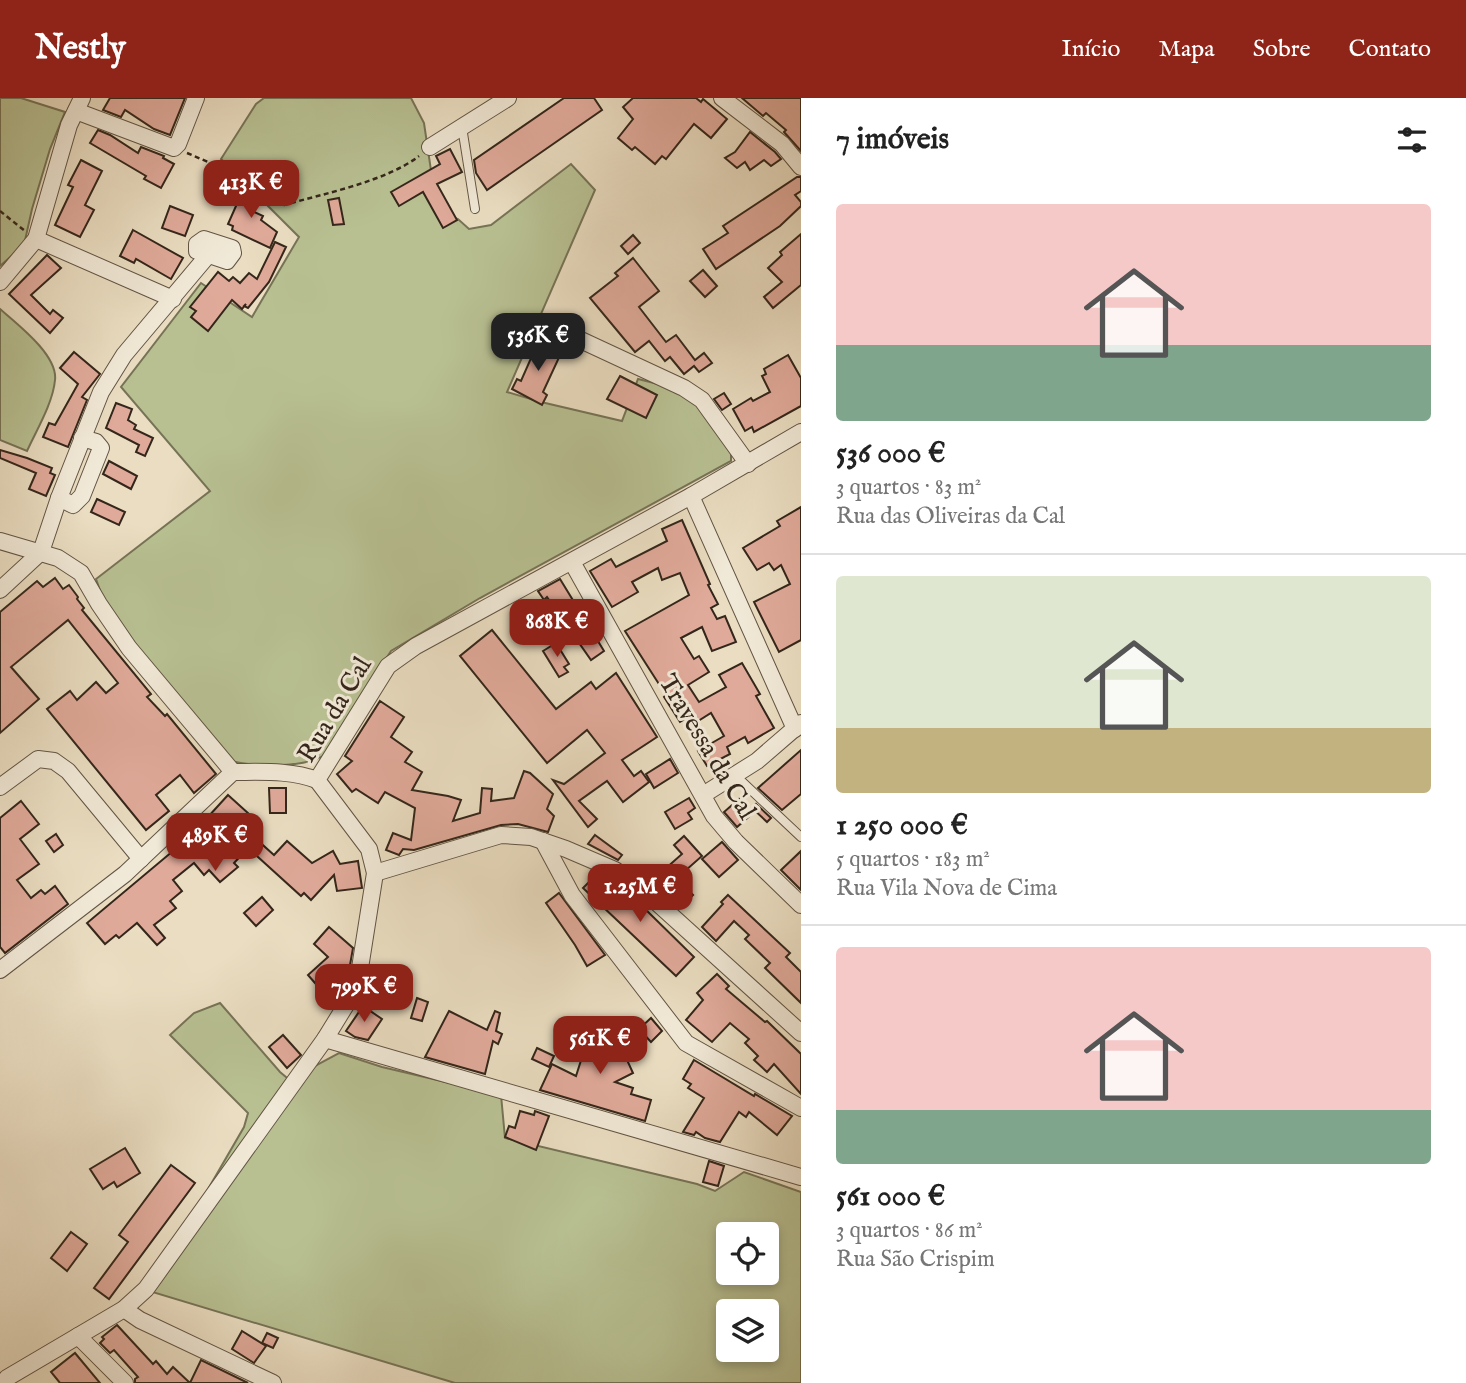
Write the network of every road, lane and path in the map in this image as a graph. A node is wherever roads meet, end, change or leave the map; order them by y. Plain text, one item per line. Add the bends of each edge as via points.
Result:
1 (196, 98) edge
2 (508, 98) edge
3 (722, 98) edge
4 (79, 105) edge
5 (462, 127) junction
6 (430, 147) joint
7 (174, 148) junction
8 (801, 167) edge
9 (475, 209) dead end
10 (0, 211) edge
11 (36, 239) junction
12 (209, 254) dead end
13 (0, 282) edge
14 (173, 299) junction
15 (542, 322) dead end
16 (801, 432) edge
17 (748, 464) junction
18 (691, 496) junction
19 (0, 541) edge
20 (41, 552) junction
21 (572, 562) junction
22 (0, 590) edge
23 (798, 726) edge
24 (233, 772) junction
25 (735, 775) junction
26 (317, 780) junction
27 (0, 787) edge
28 (703, 795) junction
29 (801, 837) edge
30 (543, 841) junction
31 (141, 859) junction
32 (375, 873) junction
33 (801, 905) edge
34 (0, 970) edge
35 (801, 1033) edge
36 (325, 1039) junction
37 (801, 1108) edge
38 (801, 1177) edge
39 (124, 1309) junction
40 (78, 1336) junction
41 (3, 1383) edge
42 (125, 1383) edge
43 (273, 1383) edge

1 - 7 street
2 - 5 street
3 - 8 street via 782,144
4 - 7 street
4 - 11 street
5 - 6 street
5 - 9 lane
6 - 7 path via 413,161 368,180 284,205 267,187
10 - 11 path
11 - 13 street
11 - 14 street
12 - 14 street
14 - 20 street via 124,355 101,392 82,438 96,442 101,449 82,496 74,505 59,498
15 - 17 street via 702,400
16 - 17 street, Rua da Cal
17 - 18 street, Rua da Cal
18 - 21 street, Rua da Cal
18 - 23 street
19 - 20 street
20 - 22 street
20 - 24 street via 81,573 129,648
21 - 26 street, Rua da Cal via 416,646 388,666
21 - 28 street, Travessa da Cal
23 - 25 street
24 - 26 street via 286,773
24 - 31 street
25 - 28 street
25 - 29 lane
26 - 32 street, Rua da Cal via 369,849
27 - 31 street via 38,759 54,761 68,771
28 - 33 street, Travessa da Cal via 736,842
30 - 32 street via 501,835
30 - 35 street via 615,870
30 - 37 street via 572,895 687,1043
31 - 34 street
32 - 36 street, Rua da Cal via 357,987
36 - 38 street
36 - 39 street, Rua da Cal via 146,1289
39 - 40 street, Rua da Cal
39 - 43 street
40 - 41 street, Rua da Cal
40 - 42 street

